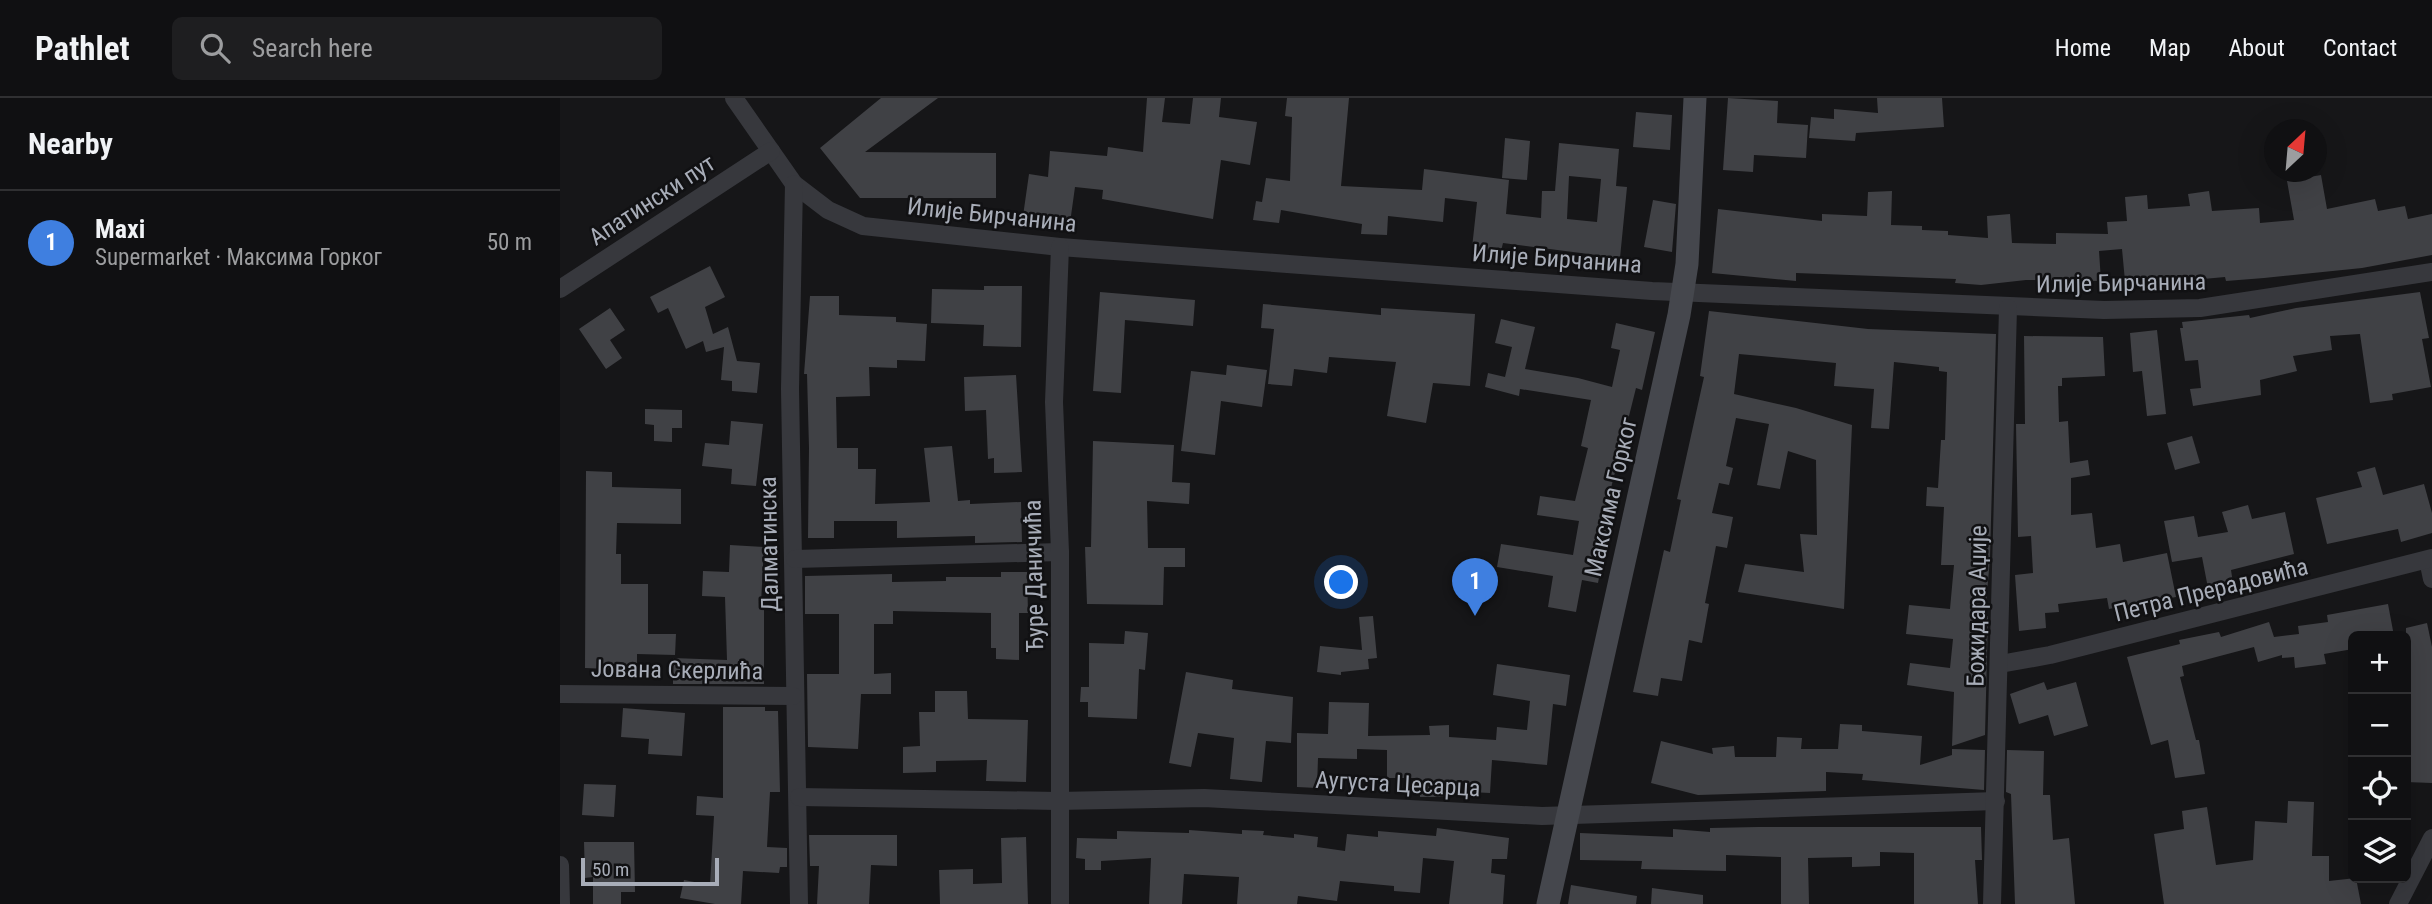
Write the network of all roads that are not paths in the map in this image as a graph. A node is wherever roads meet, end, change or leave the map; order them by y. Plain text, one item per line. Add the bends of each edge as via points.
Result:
1 (734, 98) edge
2 (1695, 98) edge
3 (771, 151) junction
4 (794, 184) junction
5 (1060, 247) junction
6 (2432, 272) edge
7 (560, 289) edge
8 (1682, 293) junction
9 (2008, 309) junction
10 (1060, 552) junction
11 (795, 559) junction
12 (2430, 559) edge
13 (2432, 579) edge
14 (2000, 664) junction
15 (560, 694) edge
16 (793, 696) junction
17 (799, 797) junction
18 (1058, 801) junction
19 (1996, 801) junction
20 (1566, 816) junction
21 (2432, 838) edge
22 (560, 864) edge
23 (561, 904) edge
24 (799, 904) edge
25 (1060, 904) edge
26 (1548, 904) edge
27 (1992, 904) edge
28 (2398, 904) edge

1 - 3 street, Илије Бирчанина
2 - 8 street, Максима Горког
3 - 4 street, Илије Бирчанина
3 - 7 street, Апатински пут
4 - 5 street, Илије Бирчанина via 828,210 863,226
4 - 11 street, Далматинска via 790,389
5 - 8 street, Илије Бирчанина
5 - 10 street, Ђуре Даничића via 1054,402
6 - 9 street, Илије Бирчанина via 2200,308
8 - 9 street, Илије Бирчанина
8 - 20 street, Максима Горког
9 - 14 street, Божидара Аџије
10 - 11 street
10 - 18 street, Ђуре Даничића
11 - 16 street, Далматинска
12 - 13 street
12 - 14 street, Петра Прерадовића
14 - 19 street, Божидара Аџије
15 - 16 street, Јована Скерлића
16 - 17 street, Далматинска
17 - 18 street, Аугуста Цесарца
17 - 24 street, Далматинска
18 - 20 street, Аугуста Цесарца via 1204,798
18 - 25 street, Ђуре Даничића
19 - 20 street, Аугуста Цесарца
19 - 27 street, Божидара Аџије
20 - 26 street, Максима Горког
21 - 28 street
22 - 23 street

